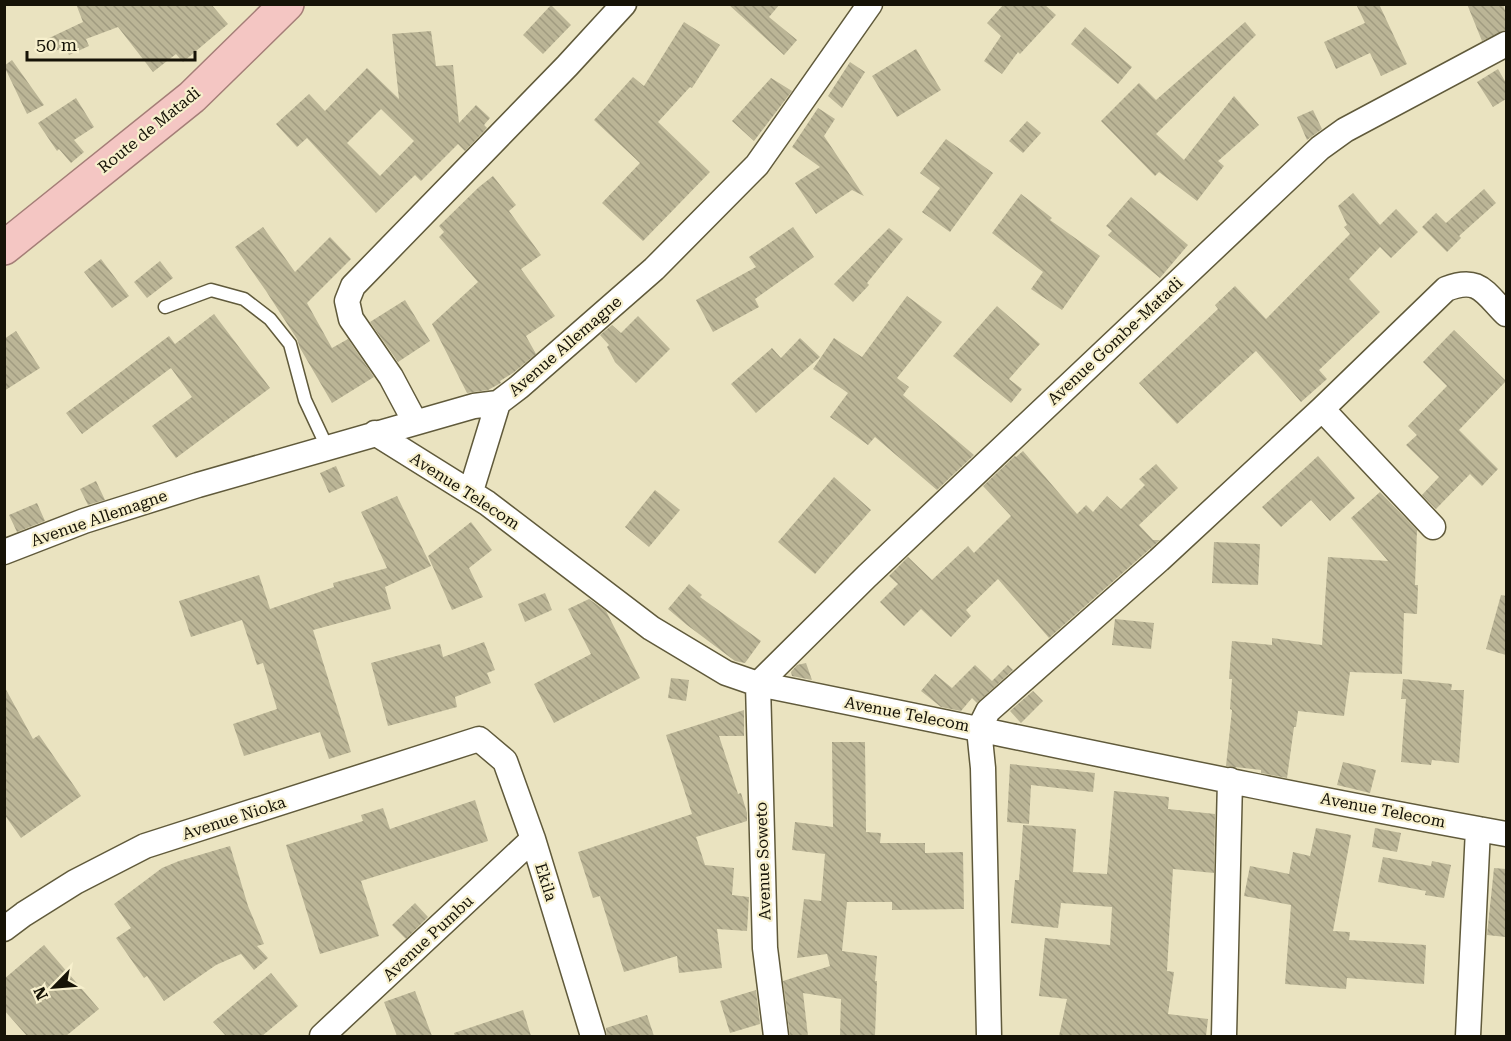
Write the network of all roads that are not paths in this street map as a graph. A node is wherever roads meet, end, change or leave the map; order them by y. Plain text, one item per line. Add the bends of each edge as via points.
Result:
1 (287, 4) edge
2 (624, 4) edge
3 (870, 4) edge
4 (1506, 44) edge
5 (4, 248) edge
6 (165, 307) dead end
7 (1506, 314) edge
8 (498, 403) junction
9 (1322, 409) junction
10 (416, 422) junction
11 (375, 433) junction
12 (327, 447) junction
13 (471, 491) junction
14 (1433, 527) dead end
15 (4, 552) edge
16 (758, 684) junction
17 (979, 729) junction
18 (479, 740) joint
19 (1230, 780) junction
20 (1478, 829) junction
21 (1506, 834) edge
22 (533, 839) junction
23 (4, 929) edge
24 (322, 1036) edge
25 (593, 1036) edge
26 (776, 1036) edge
27 (989, 1036) edge
28 (1224, 1036) edge
29 (1468, 1036) edge

1 - 5 highway, Route de Matadi via 192,97
2 - 10 street via 353,286 347,301 351,319
3 - 8 street, Avenue Allemagne via 757,165 654,269
4 - 16 street, Avenue Gombe-Matadi via 1345,130 1320,148
6 - 12 lane via 211,290 244,299 270,319 290,344 305,400
7 - 9 street via 1477,285 1462,282 1446,289
8 - 10 street, Avenue Allemagne
8 - 13 street
9 - 14 street
9 - 17 street via 988,711
10 - 11 street, Avenue Allemagne
11 - 12 street, Avenue Allemagne
11 - 13 street, Avenue Telecom
12 - 15 street, Avenue Allemagne via 84,521
13 - 16 street, Avenue Telecom via 651,628 726,673
16 - 17 street, Avenue Telecom
16 - 26 street, Avenue Soweto via 765,948
17 - 19 street, Avenue Telecom
17 - 27 street
18 - 22 street, Ekila via 506,761
18 - 23 street, Avenue Nioka via 145,846 75,882
19 - 20 street, Avenue Telecom
19 - 28 street
20 - 21 street, Avenue Telecom
20 - 29 street
22 - 24 street, Avenue Pumbu
22 - 25 street, Ekila

